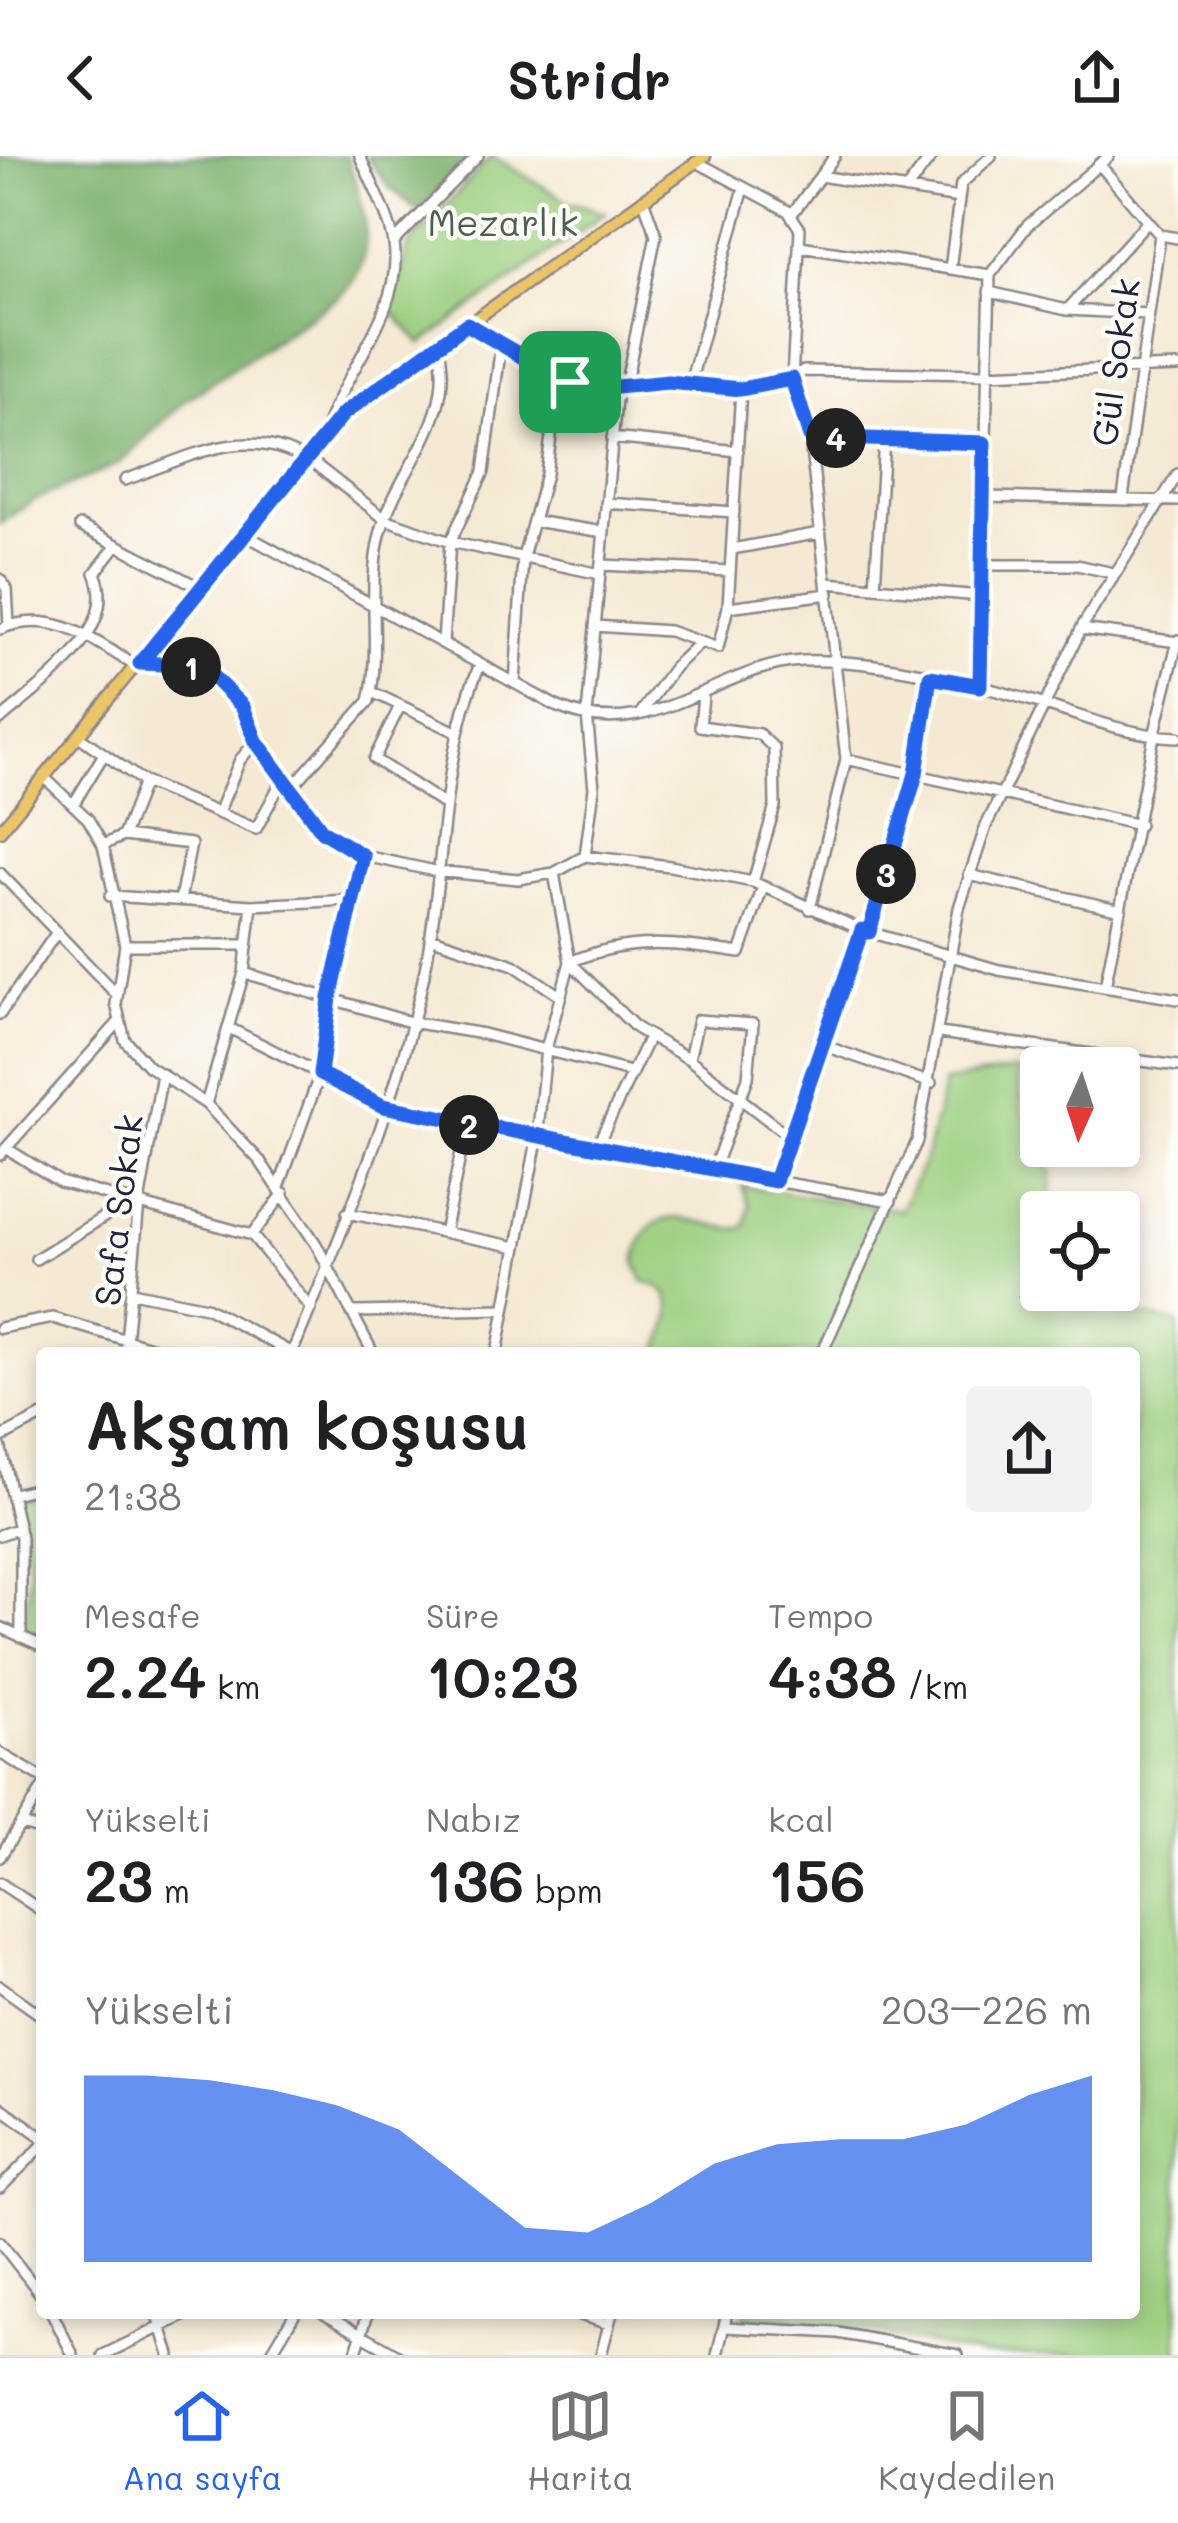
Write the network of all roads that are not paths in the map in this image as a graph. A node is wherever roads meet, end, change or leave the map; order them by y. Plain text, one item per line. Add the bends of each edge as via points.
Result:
1 (360, 156) edge
2 (478, 156) edge
3 (835, 156) edge
4 (932, 156) edge
5 (991, 156) edge
6 (700, 159) edge
7 (1104, 160) edge
8 (820, 176) junction
9 (744, 188) junction
10 (905, 190) junction
11 (959, 198) junction
12 (643, 199) junction
13 (792, 214) junction
14 (1148, 221) junction
15 (1160, 235) junction
16 (1178, 238) edge
17 (394, 242) junction
18 (800, 246) junction
19 (950, 269) junction
20 (991, 275) junction
21 (989, 292) junction
22 (1067, 310) junction
23 (1148, 314) junction
24 (467, 324) junction
25 (438, 345) junction
26 (501, 345) junction
27 (1140, 367) junction
28 (1178, 367) edge
29 (984, 374) junction
30 (559, 376) junction
31 (792, 379) junction
32 (690, 383) junction
33 (621, 388) junction
34 (741, 389) junction
35 (325, 434) junction
36 (810, 437) junction
37 (612, 438) junction
38 (884, 440) junction
39 (984, 443) junction
40 (738, 451) junction
41 (305, 458) junction
42 (1178, 474) edge
43 (125, 480) dead end
44 (983, 496) junction
45 (1123, 498) junction
46 (1160, 500) junction
47 (1178, 501) edge
48 (606, 503) junction
49 (734, 512) junction
50 (385, 519) junction
51 (533, 521) junction
52 (80, 526) dead end
53 (604, 532) junction
54 (244, 533) junction
55 (820, 533) junction
56 (450, 542) junction
57 (115, 547) junction
58 (731, 549) junction
59 (523, 557) junction
60 (982, 565) junction
61 (600, 570) junction
62 (730, 572) junction
63 (1113, 573) junction
64 (0, 579) edge
65 (875, 587) junction
66 (201, 588) junction
67 (828, 588) junction
68 (981, 596) junction
69 (370, 603) junction
70 (728, 607) junction
71 (595, 626) junction
72 (4, 627) edge
73 (1081, 629) junction
74 (88, 636) junction
75 (1178, 641) edge
76 (701, 642) junction
77 (443, 643) junction
78 (480, 664) junction
79 (840, 664) junction
80 (139, 665) junction
81 (930, 677) junction
82 (515, 683) junction
83 (980, 686) junction
84 (371, 692) junction
85 (703, 696) junction
86 (1042, 704) junction
87 (400, 706) junction
88 (640, 714) junction
89 (587, 715) junction
90 (0, 720) edge
91 (456, 732) junction
92 (1154, 736) junction
93 (80, 737) junction
94 (1178, 737) edge
95 (256, 741) junction
96 (104, 754) junction
97 (846, 758) junction
98 (916, 774) junction
99 (285, 775) junction
100 (46, 779) junction
101 (144, 782) junction
102 (293, 786) junction
103 (1000, 792) junction
104 (442, 803) junction
105 (73, 805) junction
106 (218, 813) junction
107 (1139, 825) junction
108 (0, 831) edge
109 (122, 836) junction
110 (103, 844) junction
111 (363, 856) junction
112 (585, 856) junction
113 (435, 871) junction
114 (0, 873) edge
115 (554, 873) junction
116 (969, 875) junction
117 (758, 885) junction
118 (110, 896) junction
119 (180, 900) junction
120 (351, 900) junction
121 (252, 904) junction
122 (810, 909) junction
123 (1121, 910) junction
124 (866, 931) junction
125 (57, 932) junction
126 (430, 937) junction
127 (125, 945) junction
128 (247, 945) junction
129 (952, 952) junction
130 (569, 962) junction
131 (244, 974) junction
132 (1106, 987) junction
133 (117, 995) junction
134 (560, 996) junction
135 (330, 998) junction
136 (1178, 999) edge
137 (0, 1014) edge
138 (410, 1022) junction
139 (118, 1023) junction
140 (229, 1028) junction
141 (939, 1033) junction
142 (649, 1037) junction
143 (822, 1045) junction
144 (546, 1048) junction
145 (689, 1059) junction
146 (1178, 1066) edge
147 (631, 1072) junction
148 (162, 1074) junction
149 (320, 1074) junction
150 (931, 1083) junction
151 (742, 1100) junction
152 (206, 1104) junction
153 (383, 1106) junction
154 (467, 1124) junction
155 (790, 1137) junction
156 (537, 1140) junction
157 (595, 1150) junction
158 (3, 1151) edge
159 (713, 1170) junction
160 (775, 1181) junction
161 (281, 1190) junction
162 (891, 1201) junction
163 (135, 1202) junction
164 (347, 1213) junction
165 (444, 1233) junction
166 (252, 1235) junction
167 (517, 1247) junction
168 (36, 1259) dead end
169 (328, 1266) junction
170 (132, 1292) junction
171 (310, 1309) junction
172 (505, 1310) junction
173 (356, 1312) junction
174 (0, 1328) edge
175 (128, 1337) junction
176 (126, 1347) edge
177 (154, 1347) edge
178 (281, 1347) edge
179 (294, 1347) edge
180 (371, 1347) edge
181 (497, 1347) edge
182 (825, 1347) edge
183 (36, 1420) edge
184 (0, 1441) edge
185 (2, 1461) edge
186 (36, 1488) edge
187 (13, 1494) junction
188 (19, 1528) junction
189 (0, 1535) edge
190 (0, 1628) edge
191 (21, 1637) junction
192 (36, 1643) edge
193 (0, 1753) edge
194 (36, 1774) edge
195 (36, 1799) edge
196 (21, 1824) junction
197 (36, 1828) edge
198 (0, 1858) edge
199 (0, 1883) edge
200 (36, 1907) edge
201 (0, 1986) edge
202 (36, 2012) edge
203 (0, 2107) edge
204 (36, 2133) edge
205 (36, 2152) edge
206 (0, 2188) edge
207 (0, 2242) edge
208 (36, 2288) edge
209 (55, 2319) edge
210 (159, 2319) edge
211 (178, 2319) edge
212 (291, 2319) edge
213 (334, 2319) edge
214 (366, 2319) edge
215 (611, 2319) edge
216 (726, 2319) edge
217 (162, 2327) junction
218 (725, 2327) junction
219 (362, 2335) junction
220 (897, 2342) junction
221 (73, 2355) edge
222 (104, 2355) edge
223 (170, 2355) edge
224 (270, 2355) edge
225 (355, 2355) edge
226 (398, 2355) edge
227 (601, 2355) edge
228 (717, 2355) edge
229 (896, 2355) edge
230 (958, 2355) edge

1 - 17 street
2 - 17 street
3 - 8 street
4 - 10 street
5 - 11 street via 961,184
6 - 9 street
6 - 12 main road
7 - 14 street
7 - 20 street via 1027,226
8 - 10 street
8 - 13 street
9 - 13 street
9 - 32 street
10 - 11 street
11 - 19 street
12 - 24 main road
12 - 33 street via 656,236
13 - 18 street
14 - 15 street
14 - 22 street
15 - 16 street
15 - 23 street, Gül Sokak
17 - 35 street via 386,302
18 - 19 street
18 - 31 street
19 - 20 street
20 - 21 street
21 - 22 street
21 - 29 street
22 - 23 street
23 - 27 street, Gül Sokak
24 - 25 main road
24 - 26 street
25 - 35 main road
25 - 50 street via 443,382 433,427
26 - 30 street
26 - 56 street via 484,472
27 - 28 street
27 - 29 street
27 - 45 street, Gül Sokak
29 - 31 street via 804,371
29 - 39 street
30 - 33 street
30 - 51 street
31 - 34 street
31 - 36 street
32 - 33 street
32 - 34 street
33 - 37 street
34 - 40 street
35 - 41 main road
36 - 38 street
36 - 55 street
37 - 40 street
37 - 48 street
38 - 39 street
38 - 65 street
39 - 44 street
40 - 49 street
41 - 43 street via 242,442
41 - 50 street
41 - 54 main road
42 - 46 street
44 - 45 street
44 - 60 street
45 - 46 street
46 - 47 street
46 - 63 street
48 - 49 street
48 - 53 street
49 - 58 street
50 - 56 street
50 - 69 street
51 - 53 street
51 - 59 street
52 - 57 street
53 - 61 street
54 - 66 main road
54 - 69 street
55 - 58 street
55 - 67 street
56 - 59 street
56 - 77 street
57 - 66 street
57 - 74 street via 95,573 102,601
58 - 62 street
59 - 61 street
59 - 82 street
60 - 63 street
60 - 68 street
61 - 62 street
61 - 71 street
62 - 70 street
63 - 73 street
64 - 72 street via 8,589
65 - 67 street
65 - 68 street
66 - 80 main road
67 - 70 street
67 - 79 street
68 - 83 street
69 - 77 street
69 - 84 street
70 - 76 street via 718,648
71 - 76 street
71 - 89 street
72 - 74 street via 51,622
73 - 75 street
73 - 86 street
74 - 80 street
74 - 90 street
75 - 92 street
76 - 88 street
77 - 78 street
78 - 82 street
78 - 91 street
79 - 81 street
79 - 85 street via 786,663
79 - 97 street
80 - 93 main road
80 - 95 street via 207,671 243,707
81 - 83 street
81 - 98 street
82 - 89 street
83 - 86 street
84 - 87 street
84 - 102 street via 364,710
85 - 88 street
85 - 117 street via 700,726 759,734 774,748 772,822
86 - 92 street
86 - 103 street
87 - 91 street
87 - 104 street via 374,759
88 - 89 street
89 - 112 street via 594,788
91 - 104 street
92 - 94 street
92 - 107 street
93 - 96 street
93 - 100 main road
95 - 99 street
95 - 106 street
96 - 101 street
96 - 105 street
97 - 98 street
97 - 122 street
98 - 103 street
98 - 124 street
99 - 102 street
99 - 106 street via 256,829
100 - 105 street
100 - 108 main road
101 - 106 street
101 - 109 street
102 - 111 street via 322,831
103 - 107 street
103 - 116 street
104 - 113 street
105 - 110 street
107 - 123 street
109 - 110 street
109 - 119 street via 190,844
110 - 118 street
111 - 113 street
111 - 120 street
112 - 115 street
112 - 117 street
113 - 115 street via 527,879
113 - 126 street
114 - 125 street
115 - 130 street
116 - 123 street
116 - 129 street
117 - 122 street
117 - 130 street via 740,953 641,942 604,946
118 - 119 street
118 - 127 street
119 - 121 street
120 - 121 street
120 - 135 street
121 - 128 street
122 - 124 street
123 - 132 street
124 - 129 street
124 - 143 street
125 - 133 street
125 - 137 street
126 - 134 street via 514,965
126 - 138 street
127 - 128 street
127 - 133 street
128 - 131 street
129 - 132 street via 1000,970
129 - 141 street
130 - 134 street
130 - 142 street
131 - 135 street
131 - 140 street
132 - 136 street
133 - 139 street
134 - 144 street
135 - 138 street
135 - 149 street
138 - 144 street
138 - 153 street
139 - 148 street via 135,1054
139 - 158 street
140 - 149 street
140 - 152 street
141 - 146 street
141 - 150 street
142 - 145 street
142 - 147 street
143 - 150 street
143 - 155 street
144 - 147 street
144 - 156 street
145 - 151 street
145 - 151 street via 698,1020 752,1024
147 - 157 street
148 - 152 street
148 - 163 street, Safa Sokak
149 - 153 street
149 - 161 street
150 - 162 street
151 - 155 street
151 - 159 street
152 - 161 street
153 - 154 street
153 - 164 street
154 - 156 street
154 - 165 street
155 - 160 street
156 - 157 street
156 - 167 street
157 - 159 street
158 - 163 street via 59,1182
159 - 160 street
160 - 162 street
161 - 166 street
161 - 169 street
162 - 182 street
163 - 166 street
163 - 168 street
163 - 170 street, Safa Sokak
164 - 165 street
164 - 169 street
165 - 167 street
166 - 171 street
167 - 172 street
169 - 171 street
169 - 173 street
170 - 175 street, Safa Sokak
170 - 178 street via 206,1307
171 - 179 street
172 - 173 street
172 - 181 street
173 - 180 street
174 - 175 street via 53,1318
175 - 176 street, Safa Sokak
175 - 177 street
183 - 184 street
184 - 185 street
185 - 187 street
186 - 187 street
187 - 188 street
188 - 189 street
188 - 191 street
190 - 191 street
191 - 192 street
193 - 194 street
195 - 196 street
196 - 197 street
196 - 198 street
199 - 200 street
201 - 202 street
203 - 204 street
205 - 206 street
207 - 208 street
209 - 221 street
210 - 217 street
211 - 217 street
212 - 224 street
213 - 219 street
214 - 219 street
215 - 227 street
216 - 218 street
217 - 222 street
217 - 223 street
218 - 220 street
218 - 228 street
219 - 225 street
219 - 226 street
220 - 229 street
220 - 230 street

